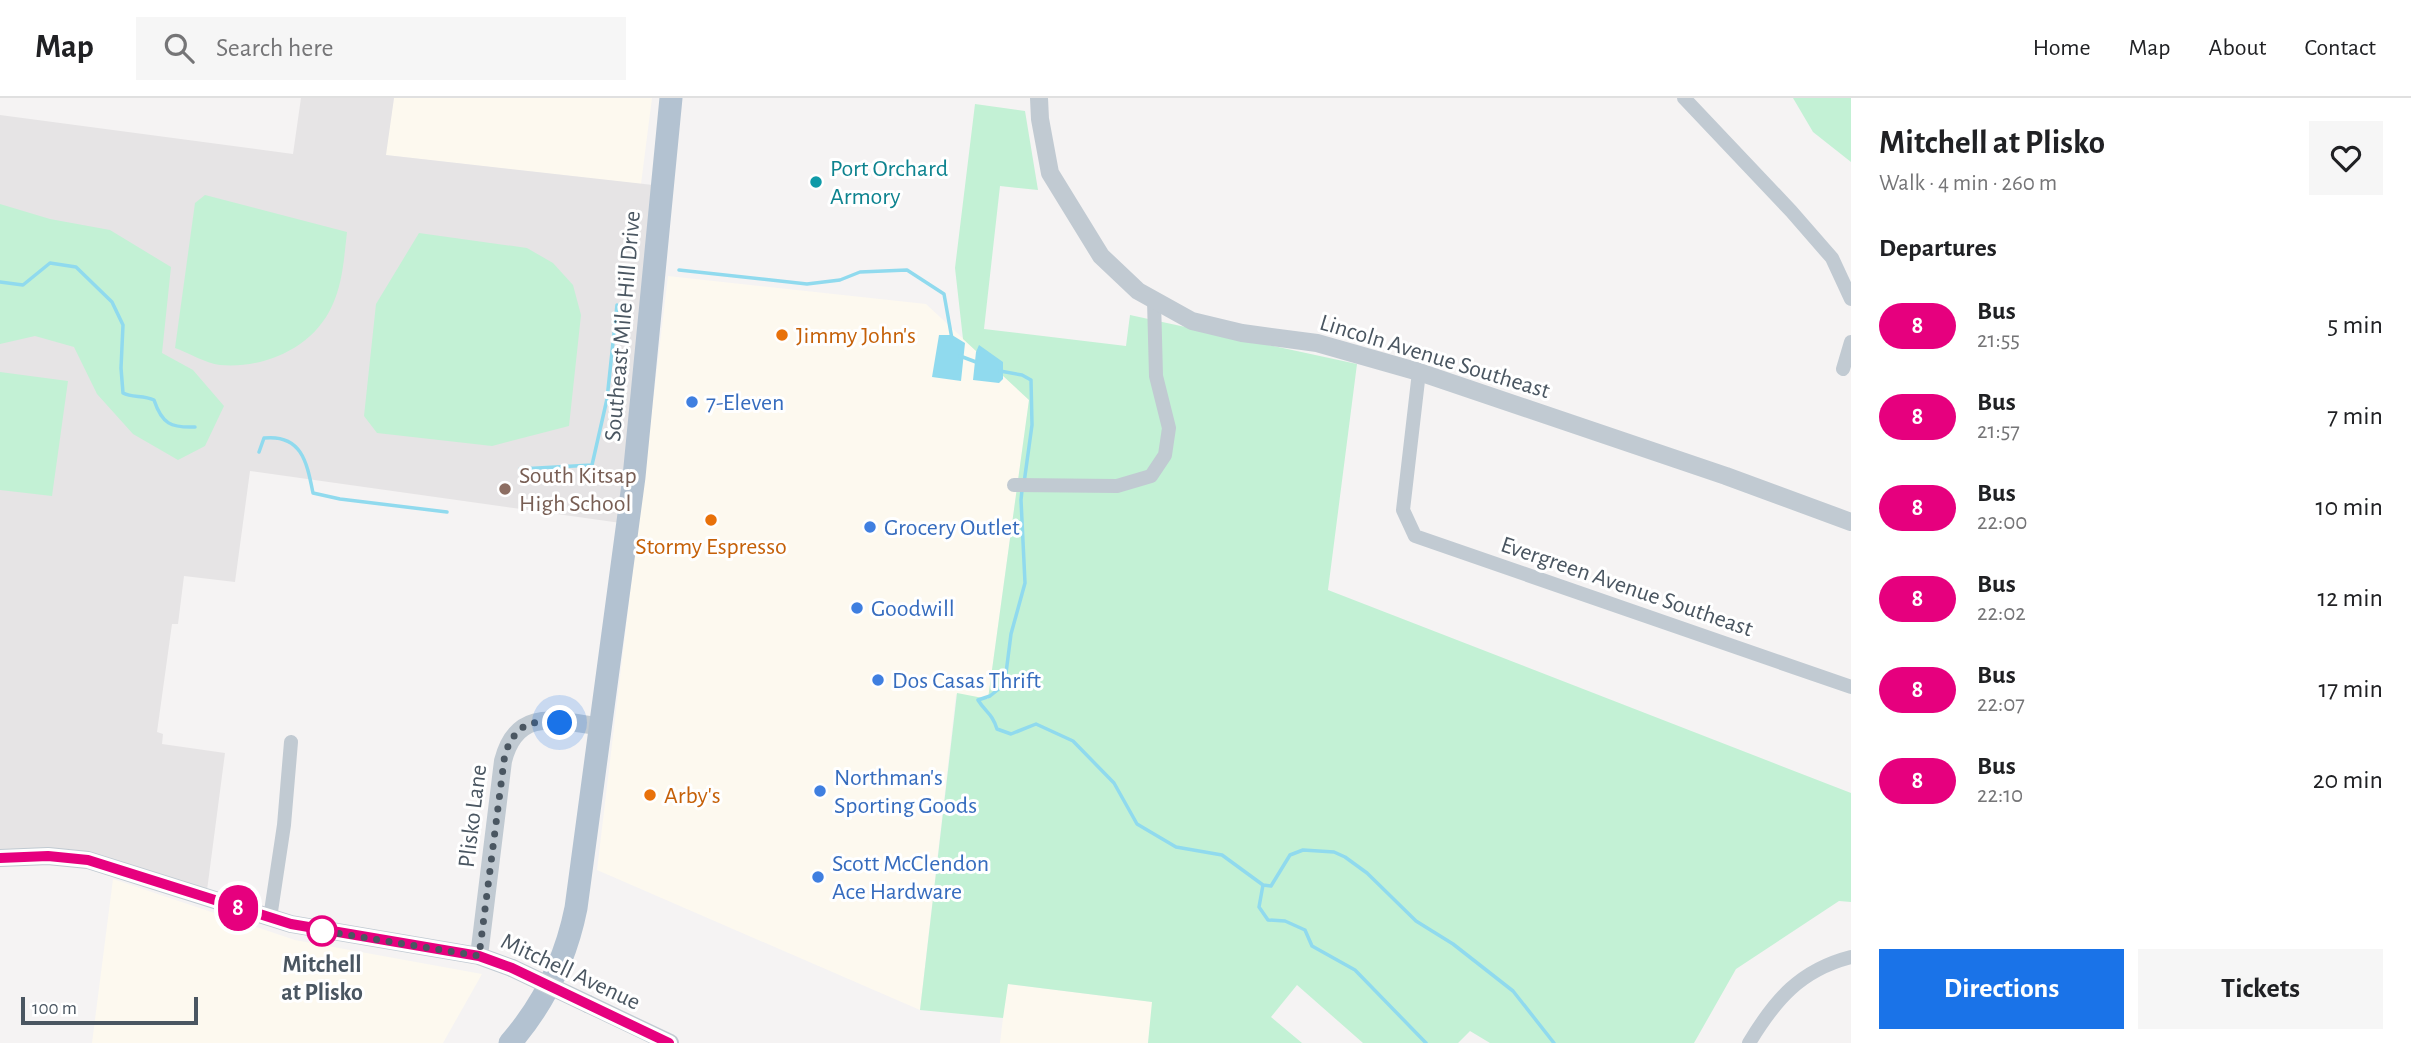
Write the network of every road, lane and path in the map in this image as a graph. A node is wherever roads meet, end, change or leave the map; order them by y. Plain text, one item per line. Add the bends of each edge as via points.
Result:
1 (671, 98) edge
2 (1039, 98) edge
3 (1684, 98) edge
4 (1851, 299) edge
5 (1154, 300) junction
6 (1851, 342) edge
7 (1843, 369) dead end
8 (1419, 372) junction
9 (1014, 485) dead end
10 (1851, 522) edge
11 (1851, 687) edge
12 (602, 727) junction
13 (291, 742) dead end
14 (0, 858) edge
15 (270, 918) junction
16 (479, 956) junction
17 (1851, 957) edge
18 (1756, 1040) edge
19 (510, 1043) edge
20 (670, 1043) edge

1 - 12 main road, Southeast Mile Hill Drive via 640,422
2 - 5 street, Lincoln Avenue Southeast via 1049,173 1101,256
3 - 4 street via 1832,258
5 - 8 street, Lincoln Avenue Southeast via 1192,321 1317,343
5 - 9 street via 1156,376 1169,428 1165,455 1151,476 1117,486
6 - 7 street
8 - 10 street, Lincoln Avenue Southeast
8 - 11 street, Evergreen Avenue Southeast via 1404,510 1415,536
12 - 16 street, Plisko Lane via 532,722 516,733 508,746
12 - 19 main road, Southeast Mile Hill Drive via 571,930 557,969
13 - 15 street
14 - 15 street, Mitchell Avenue via 88,860
15 - 16 street, Mitchell Avenue
16 - 20 street, Mitchell Avenue, bridge
17 - 18 street via 1793,985 1774,1004

